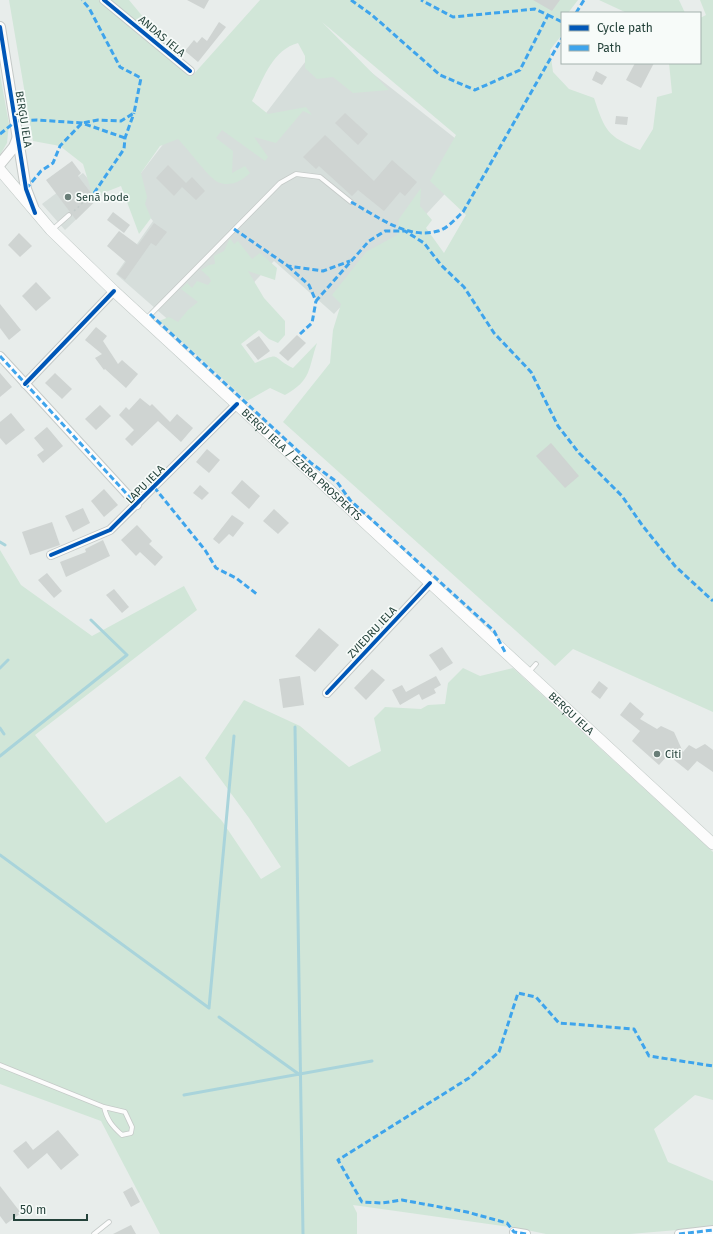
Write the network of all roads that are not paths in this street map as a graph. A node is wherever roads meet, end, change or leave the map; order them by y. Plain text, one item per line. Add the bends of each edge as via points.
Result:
1 (104, 0) edge
2 (0, 27) edge
3 (190, 71) dead end
4 (18, 135) junction
5 (0, 164) edge
6 (0, 170) edge
7 (351, 202) dead end
8 (35, 213) junction
9 (70, 214) road end
10 (51, 230) junction
11 (114, 291) junction
12 (146, 319) junction
13 (0, 356) edge
14 (24, 384) junction
15 (237, 404) junction
16 (137, 505) junction
17 (51, 555) dead end
18 (430, 583) junction
19 (536, 664) dead end
20 (527, 673) junction
21 (327, 693) dead end
22 (713, 844) edge
23 (0, 1065) edge
24 (104, 1107) junction
25 (108, 1222) dead end
26 (713, 1230) edge
27 (514, 1232) dead end
28 (94, 1234) edge
29 (526, 1234) edge
30 (679, 1234) edge

1 - 3 street, ANDAS IELA
2 - 4 street, BERĢU IELA
4 - 5 street, BERĢU IELA via 14,147
4 - 8 street, BERĢU IELA via 26,189
6 - 8 main road, BERĢU IELA / EZERA PROSPEKTS
7 - 12 lane via 320,177 296,174 280,183
8 - 10 main road, BERĢU IELA / EZERA PROSPEKTS
9 - 10 lane
10 - 11 main road, BERĢU IELA / EZERA PROSPEKTS
11 - 12 main road, BERĢU IELA / EZERA PROSPEKTS
11 - 14 street
12 - 15 main road, BERĢU IELA / EZERA PROSPEKTS
13 - 14 street, LAPU IELA
14 - 16 street, LAPU IELA
15 - 16 street, LAPU IELA
15 - 18 main road, BERĢU IELA / EZERA PROSPEKTS
16 - 17 street, LAPU IELA via 110,530
18 - 20 main road, BERĢU IELA
18 - 21 street, ZVIEDRU IELA
19 - 20 lane
20 - 22 main road, BERĢU IELA
23 - 24 lane
24 - 24 lane via 112,1126 122,1135 131,1133 132,1127 125,1112
25 - 28 lane
26 - 30 street
27 - 29 street

